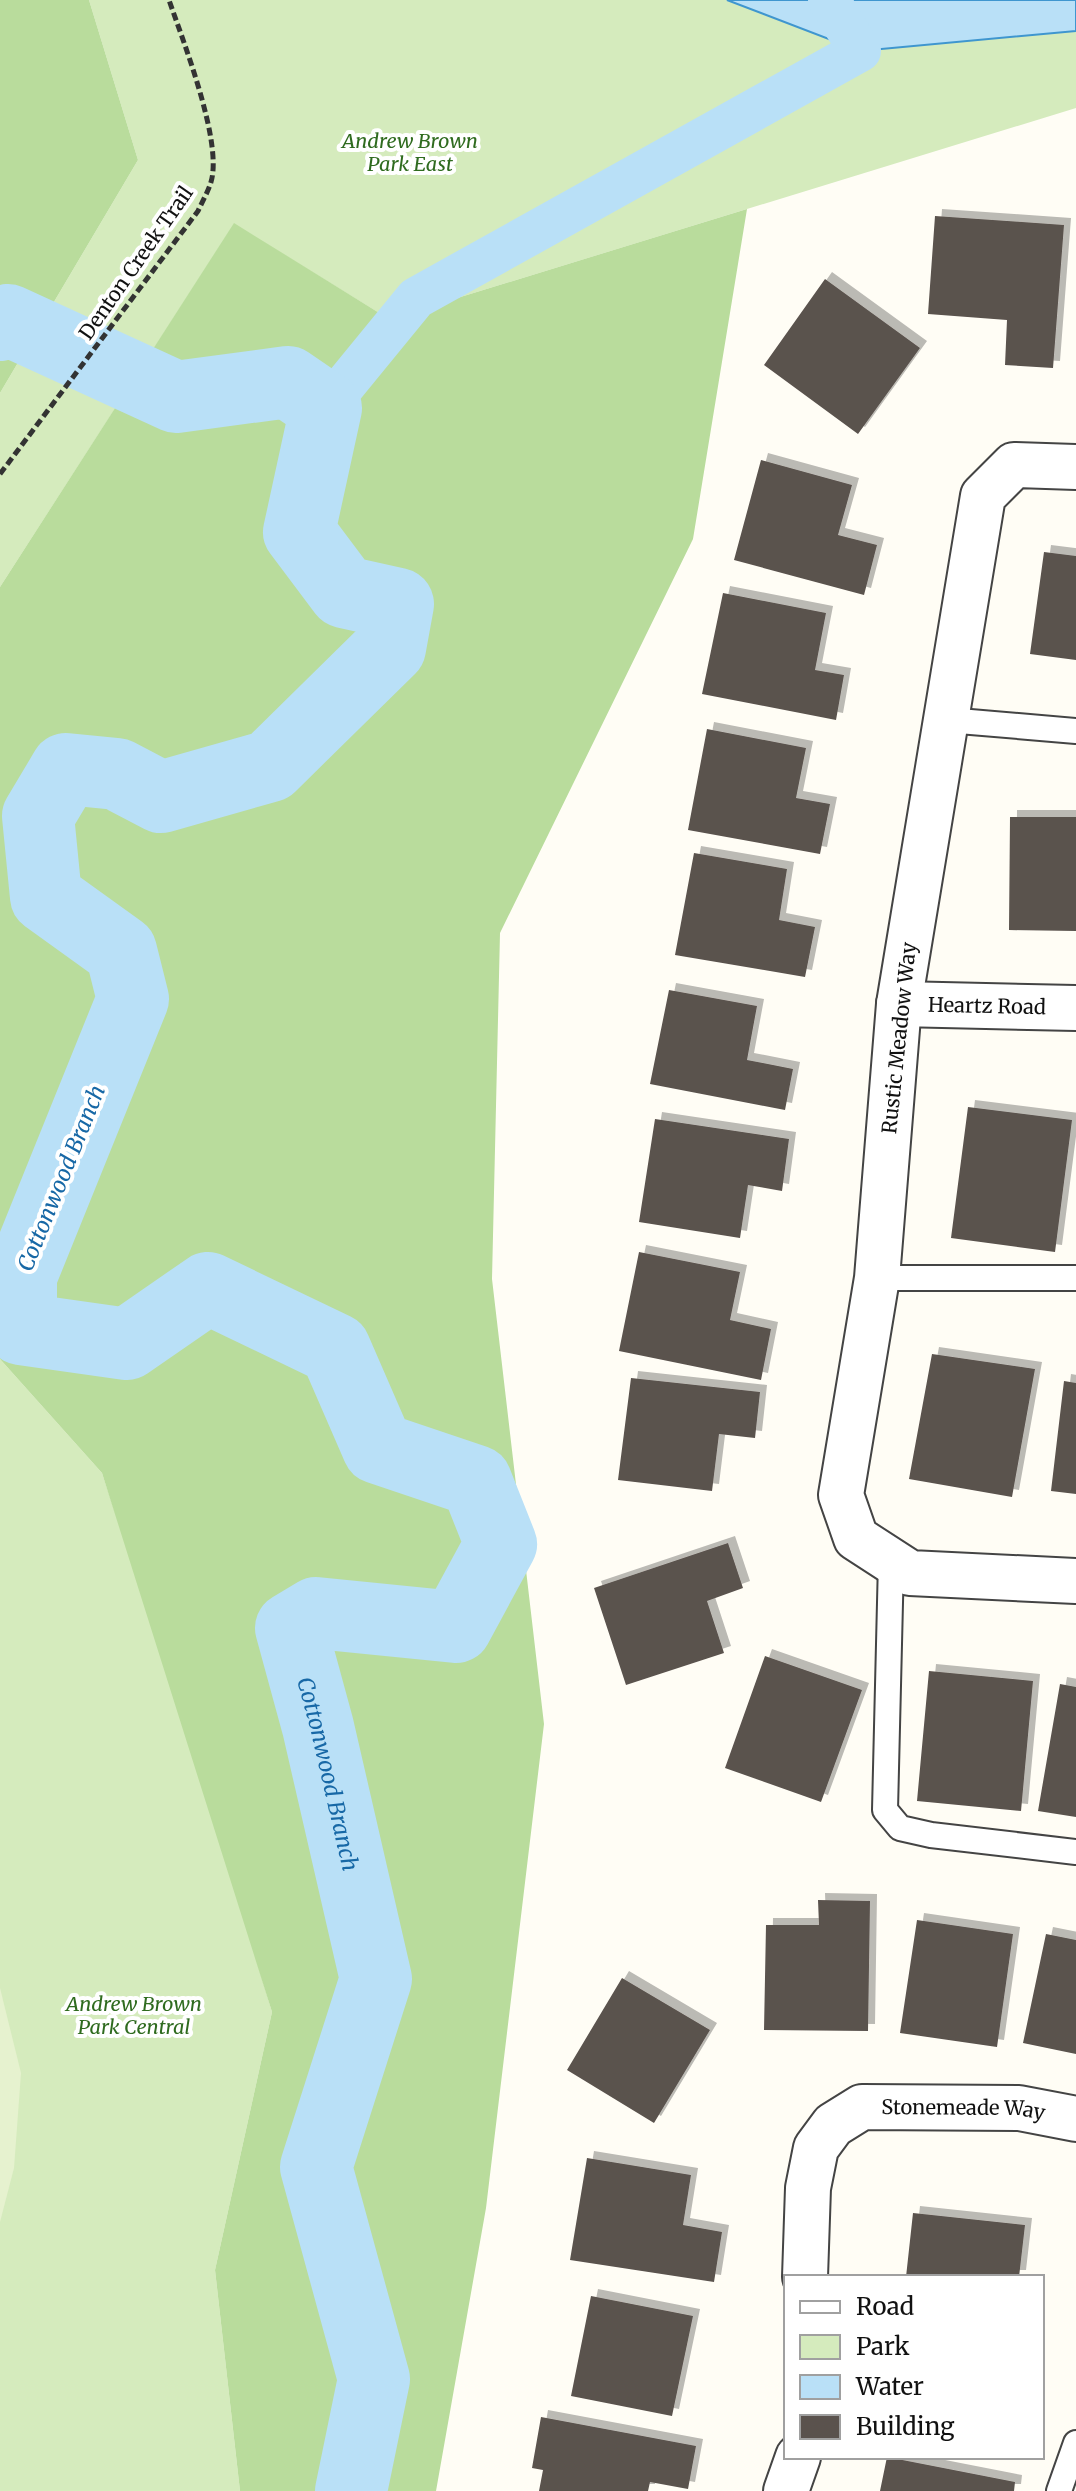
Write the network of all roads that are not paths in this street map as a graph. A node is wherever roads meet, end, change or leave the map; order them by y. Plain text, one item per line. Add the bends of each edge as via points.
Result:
1 (1076, 467) edge
2 (947, 720) junction
3 (1076, 731) edge
4 (899, 1004) junction
5 (1076, 1008) edge
6 (877, 1278) junction
7 (1076, 1278) edge
8 (891, 1561) junction
9 (1076, 1581) edge
10 (1076, 1852) edge
11 (1076, 2119) edge
12 (805, 2275) edge
13 (1076, 2443) edge
14 (797, 2459) edge
15 (786, 2491) edge
16 (1059, 2491) edge

1 - 2 street, Rustic Meadow Way via 1014,465 983,496
2 - 3 lane
2 - 4 street, Rustic Meadow Way
4 - 5 street, Heartz Road
4 - 6 street, Rustic Meadow Way
6 - 7 lane
6 - 8 street, Rustic Meadow Way via 841,1495 856,1538
8 - 9 street, Rustic Meadow Way via 910,1573
8 - 10 lane via 885,1810 900,1828 931,1835
11 - 12 street, Stonemeade Way via 1019,2108 862,2107 833,2125 816,2148 808,2188
13 - 16 lane
14 - 15 street

